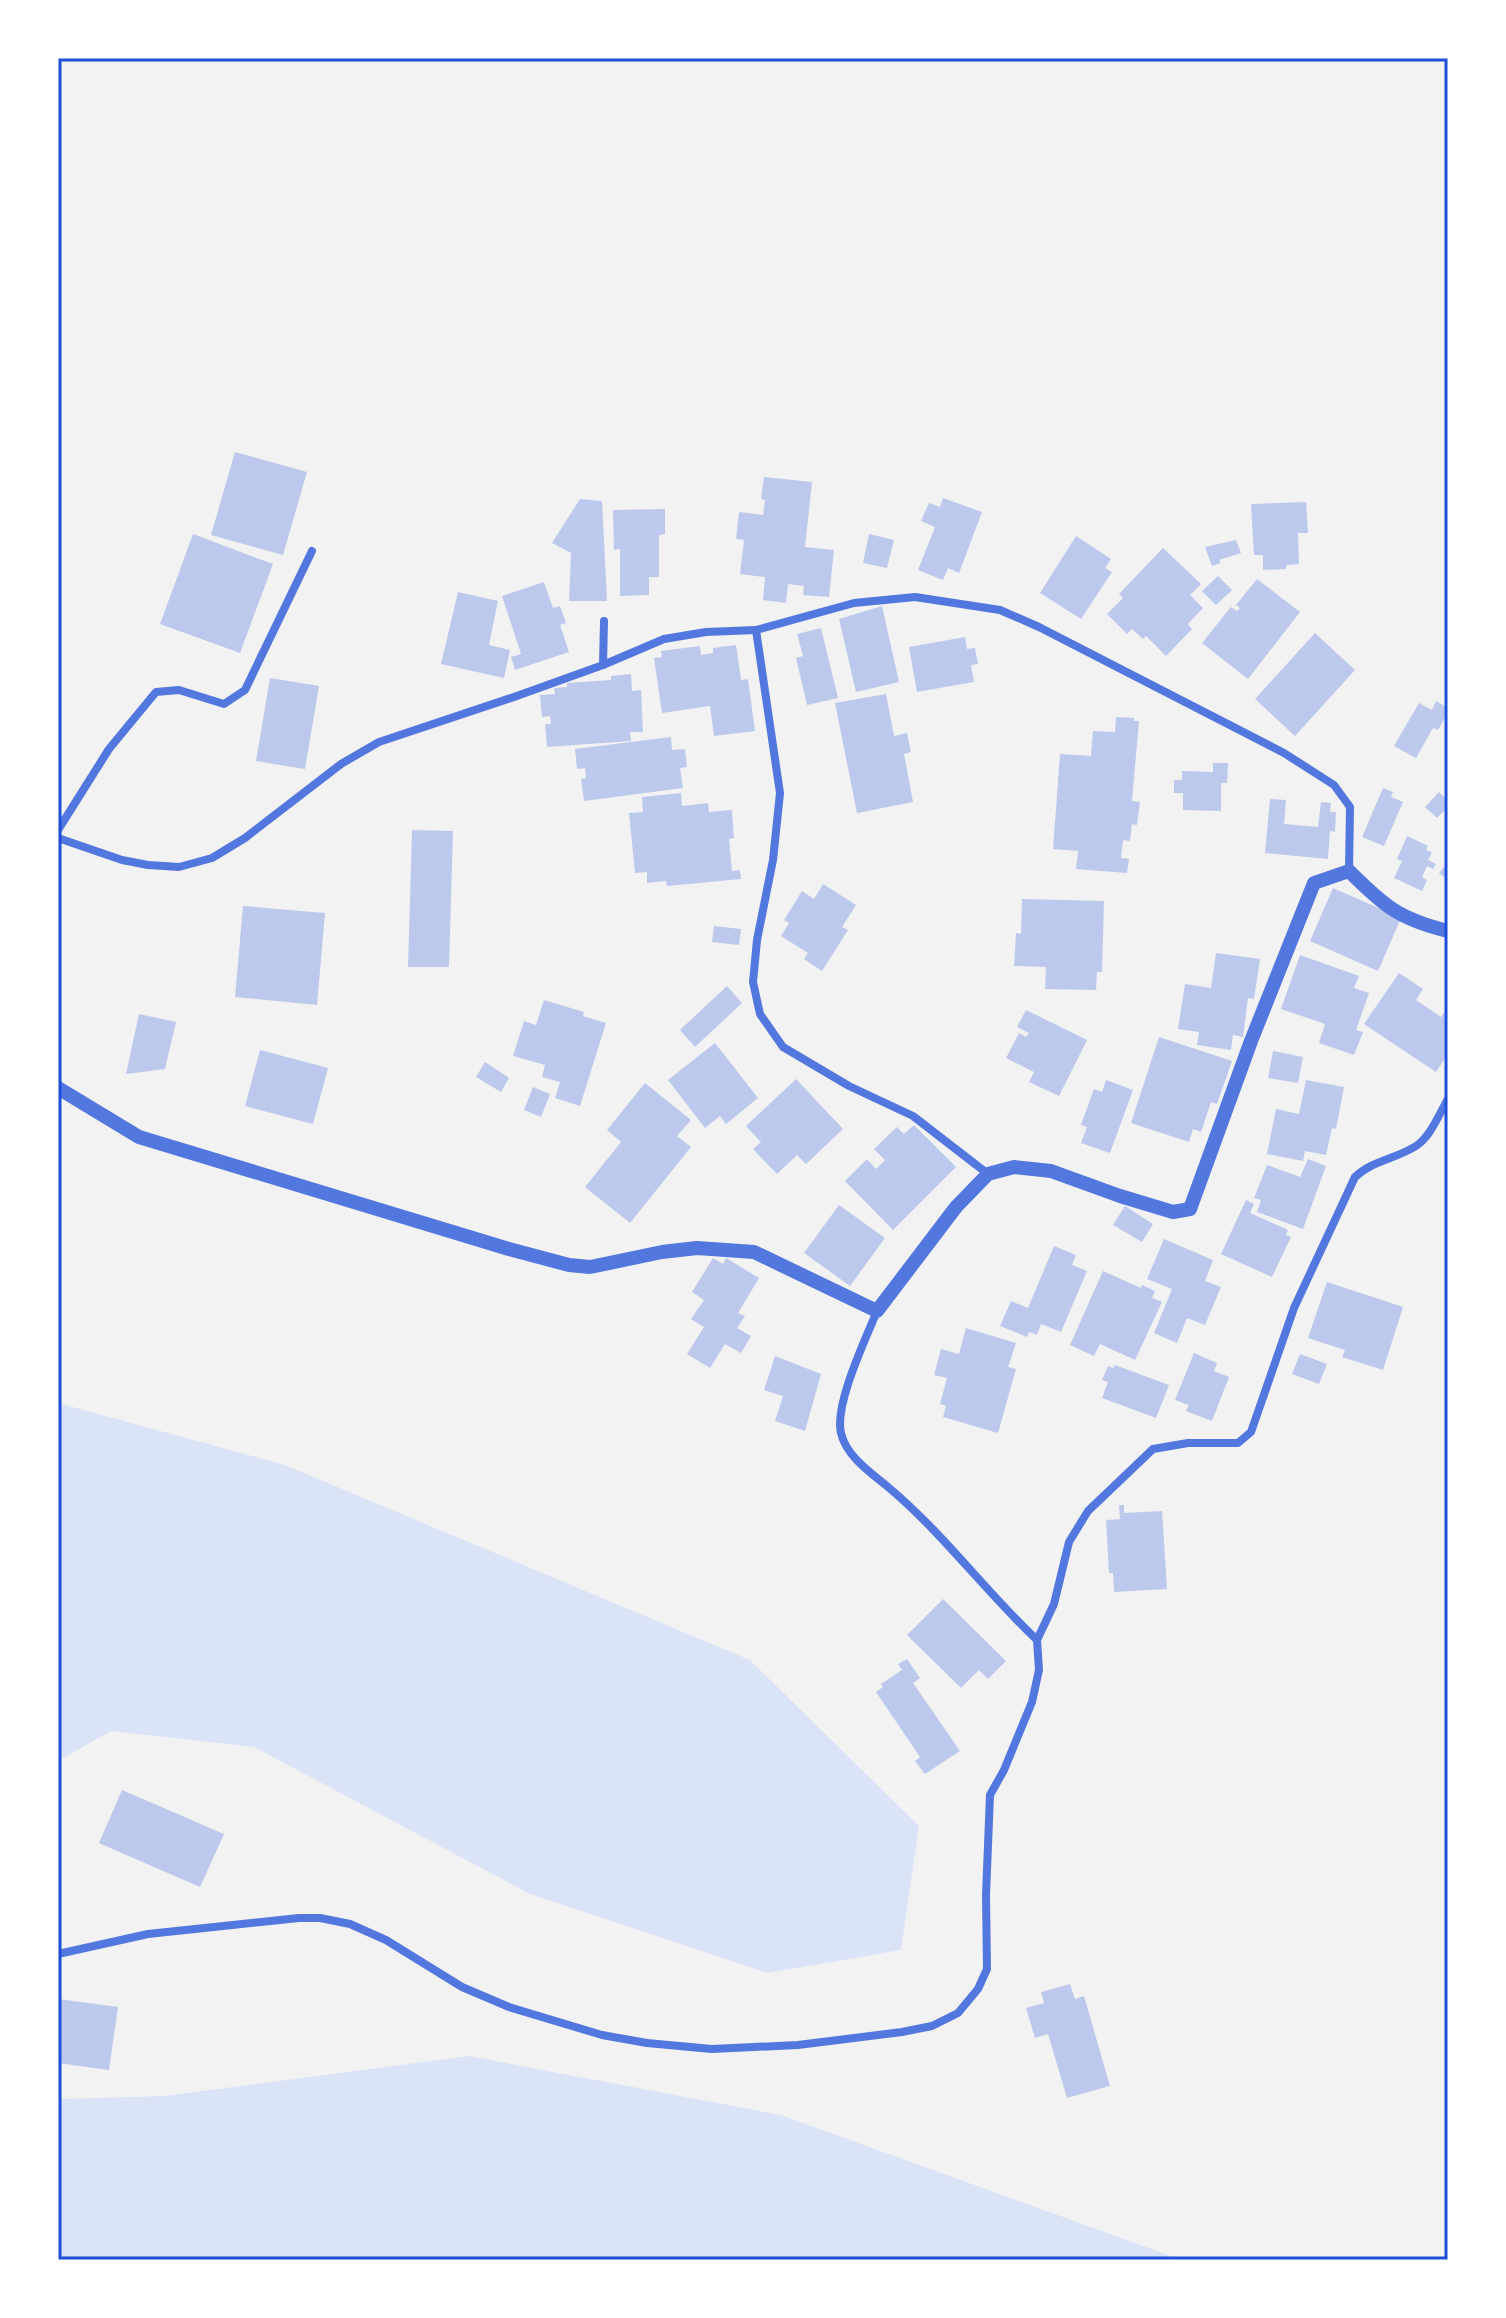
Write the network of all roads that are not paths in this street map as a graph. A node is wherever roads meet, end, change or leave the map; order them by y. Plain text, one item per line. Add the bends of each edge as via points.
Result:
1 (312, 551) dead end
2 (604, 621) dead end
3 (756, 630) junction
4 (603, 665) junction
5 (58, 830) edge
6 (58, 838) edge
7 (1349, 871) junction
8 (1448, 931) edge
9 (58, 1088) edge
10 (1448, 1099) edge
11 (988, 1174) junction
12 (877, 1311) junction
13 (1037, 1640) junction
14 (58, 1954) edge

1 - 5 street via 245,690 224,704 179,690 156,692 109,749
2 - 4 street
3 - 4 street via 664,639
3 - 7 street via 854,603 915,597 1000,610 1284,753 1334,785 1350,807
3 - 11 street via 780,793 753,982 760,1014 783,1047 913,1116
4 - 6 street via 379,742 212,858 179,867 148,865
7 - 8 street via 1382,904 1414,923
7 - 11 street via 1314,883 1190,1209 1173,1212 1051,1171 1014,1167
9 - 12 street via 139,1137 509,1249 590,1267 697,1248 754,1252
10 - 13 street via 1417,1145 1355,1177 1294,1308 1251,1432 1238,1443 1153,1449 1088,1511 1069,1542 1054,1604
11 - 12 street via 956,1207
12 - 13 street via 850,1379 841,1418 845,1442
13 - 14 street via 1039,1670 1032,1702 990,1795 987,1969 958,2013 932,2026 798,2045 712,2049 647,2043 509,2007 462,1987 374,1935 320,1918 148,1934

